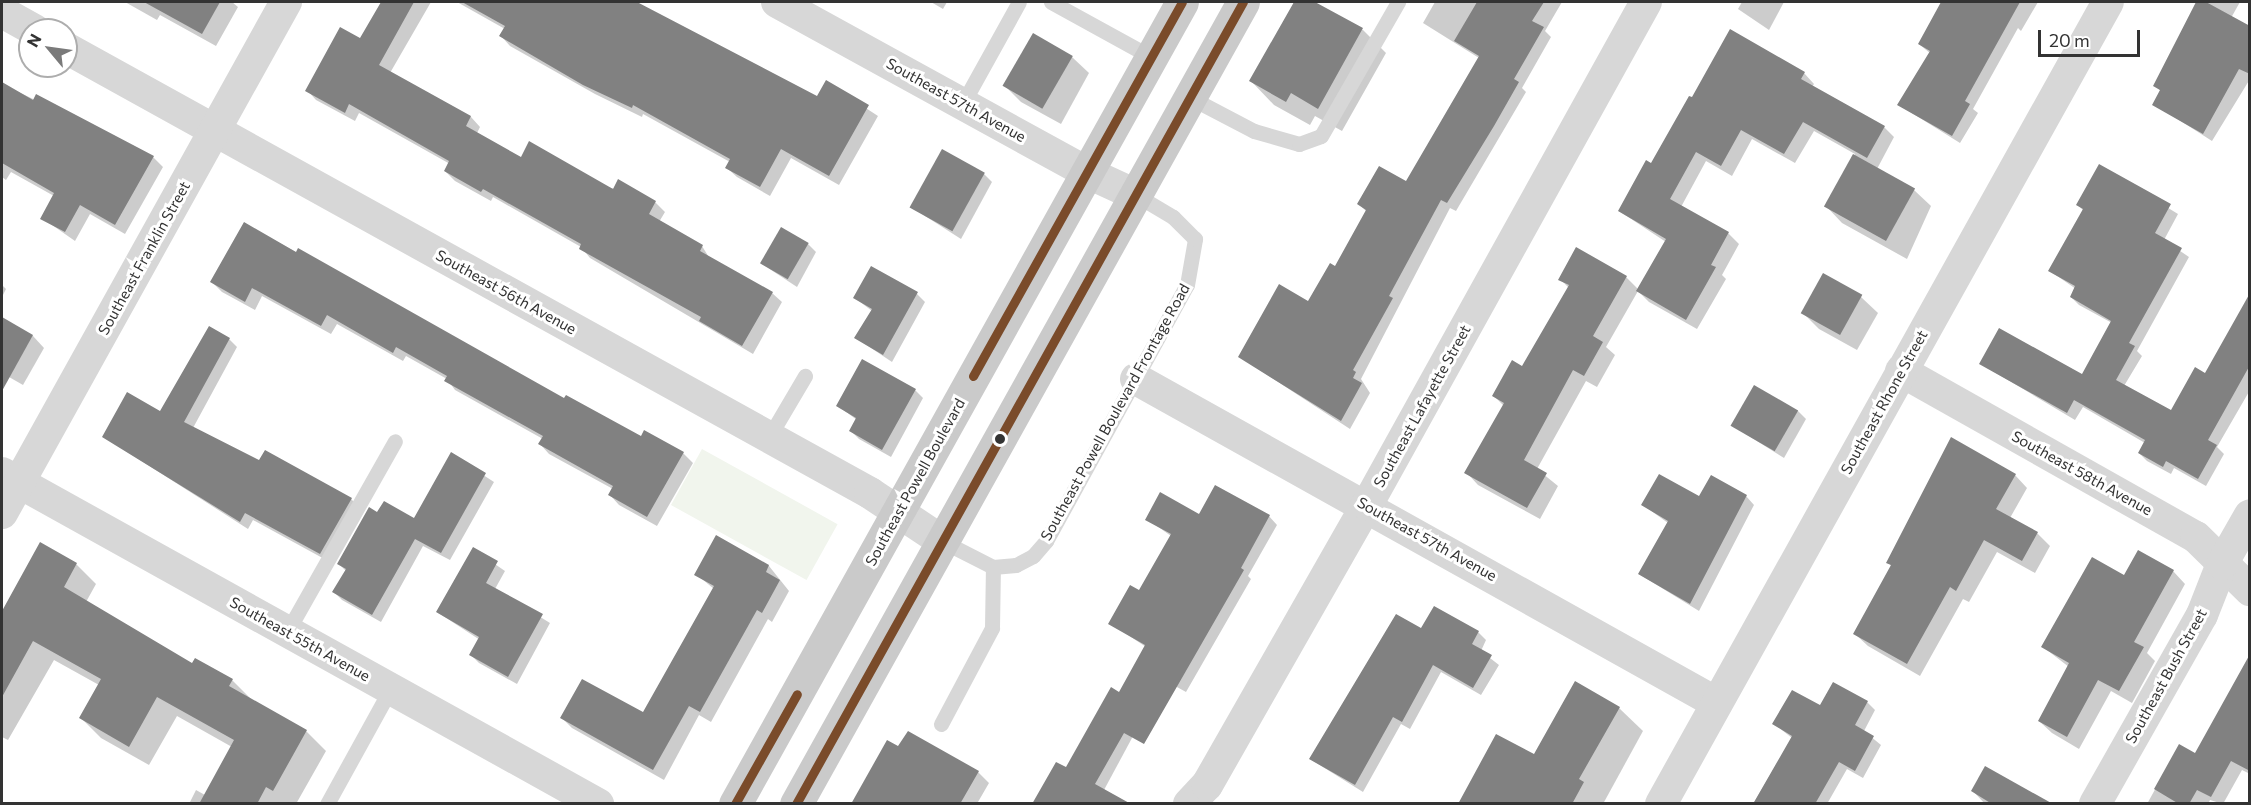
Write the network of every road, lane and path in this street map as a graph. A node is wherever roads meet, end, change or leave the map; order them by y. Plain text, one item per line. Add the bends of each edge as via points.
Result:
1 (286, 2) edge
2 (777, 2) edge
3 (1018, 2) edge
4 (1051, 2) edge
5 (1182, 2) edge
6 (1243, 2) edge
7 (1398, 2) edge
8 (1646, 2) edge
9 (2108, 2) edge
10 (2, 12) edge
11 (18, 21) edge
12 (78, 55) edge
13 (1151, 57) junction
14 (1190, 98) junction
15 (963, 104) junction
16 (214, 131) junction
17 (1086, 172) junction
18 (1136, 195) junction
19 (1901, 371) junction
20 (805, 376) dead end
21 (1136, 379) junction
22 (769, 437) junction
23 (395, 441) dead end
24 (10, 478) edge
25 (1367, 505) junction
26 (900, 510) junction
27 (2, 513) edge
28 (2250, 515) edge
29 (942, 541) junction
30 (2222, 564) junction
31 (993, 567) junction
32 (2250, 591) edge
33 (287, 632) junction
34 (390, 690) junction
35 (1717, 703) junction
36 (941, 724) dead end
37 (327, 804) edge
38 (598, 804) edge
39 (735, 804) edge
40 (796, 804) edge
41 (1189, 804) edge
42 (1661, 804) edge
43 (2095, 804) edge

1 - 16 street, Southeast Franklin Street
2 - 15 street, Southeast 57th Avenue
3 - 15 lane
4 - 13 lane
5 - 13 main road, Southeast Powell Boulevard
6 - 14 main road
7 - 14 lane via 1321,136 1299,144 1254,131
8 - 25 street, Southeast Lafayette Street
9 - 19 street, Southeast Rhone Street
10 - 11 street
12 - 16 street, Southeast 56th Avenue
13 - 17 main road, Southeast Powell Boulevard
14 - 18 main road
15 - 17 street, Southeast 57th Avenue
16 - 22 street, Southeast 56th Avenue
16 - 24 street, Southeast Franklin Street
17 - 18 street, Southeast 57th Avenue
17 - 26 main road, Southeast Powell Boulevard
18 - 21 lane, Southeast Powell Boulevard Frontage Road via 1173,217 1195,240 1187,285
18 - 29 main road
19 - 30 street, Southeast 58th Avenue via 2196,537
19 - 35 street, Southeast Rhone Street
20 - 22 lane
21 - 25 street, Southeast 57th Avenue
21 - 31 lane, Southeast Powell Boulevard Frontage Road via 1046,541 1033,556 1016,565
22 - 26 street, Southeast 56th Avenue
23 - 33 lane
24 - 27 street, Southeast Franklin Street
24 - 33 street, Southeast 55th Avenue
25 - 35 street, Southeast 57th Avenue
25 - 41 street, Southeast Lafayette Street via 1207,784
26 - 29 street, Southeast 56th Avenue
26 - 39 main road, Southeast Powell Boulevard
28 - 30 street, Southeast Bush Street
29 - 31 lane
29 - 40 main road
30 - 32 street, Southeast 58th Avenue
30 - 43 street, Southeast Bush Street via 2202,615
31 - 36 lane via 992,628
33 - 34 street, Southeast 55th Avenue
34 - 37 lane
34 - 38 street, Southeast 55th Avenue
35 - 42 street, Southeast Rhone Street

